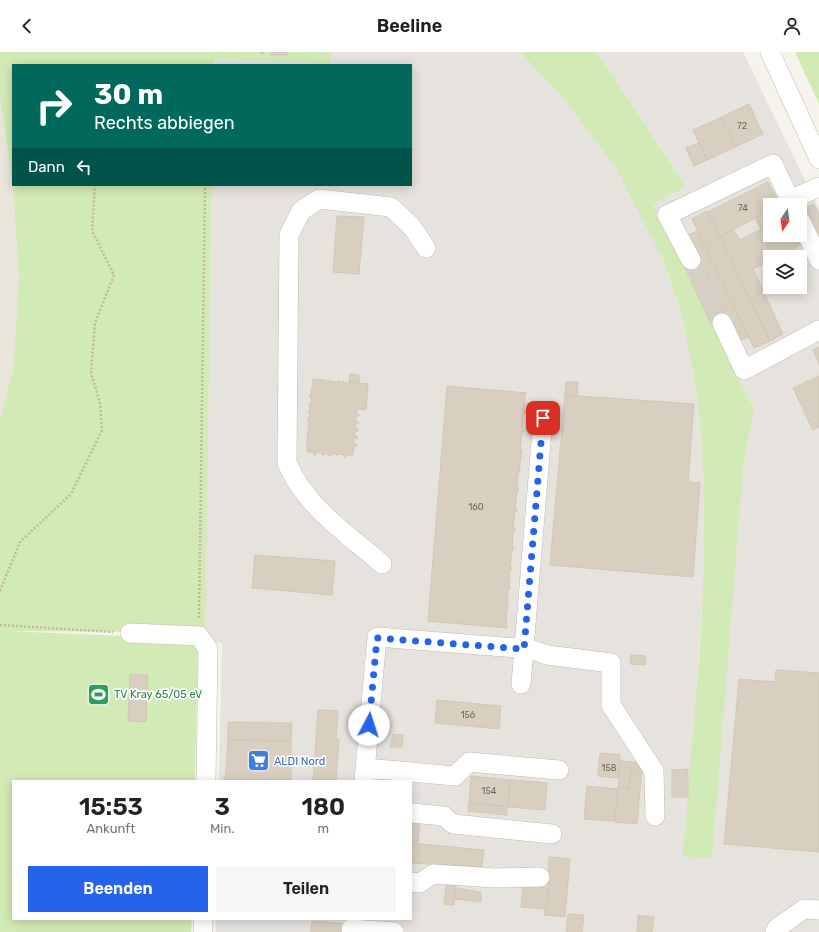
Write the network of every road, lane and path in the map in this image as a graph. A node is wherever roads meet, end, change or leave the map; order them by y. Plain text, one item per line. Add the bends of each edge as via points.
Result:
1 (770, 52) edge
2 (819, 159) edge
3 (95, 186) edge
4 (204, 186) edge
5 (819, 187) edge
6 (790, 198) edge
7 (799, 198) edge
8 (807, 235) edge
9 (426, 248) dead end
10 (691, 260) tunnel mouth
11 (819, 260) edge
12 (722, 323) tunnel mouth
13 (819, 330) edge
14 (543, 418) dead end
15 (382, 564) dead end
16 (0, 591) edge
17 (0, 625) edge
18 (130, 633) joint
19 (199, 636) junction
20 (524, 649) junction
21 (521, 684) dead end
22 (559, 770) dead end
23 (365, 775) edge
24 (206, 780) edge
25 (412, 813) edge
26 (655, 816) dead end
27 (552, 834) dead end
28 (540, 877) dead end
29 (412, 882) edge
30 (819, 910) edge
31 (352, 926) edge
32 (394, 932) edge
33 (775, 932) edge

1 - 2 street
3 - 16 path via 92,230 114,275 95,323 91,373 100,403 102,430 71,494 20,542
4 - 19 path
5 - 7 street
6 - 10 street via 773,164 667,215
8 - 11 street
9 - 15 street via 412,227 391,207 319,199 301,211 289,235 287,463 294,479 318,509
12 - 13 street via 744,370
14 - 20 street
17 - 18 path
18 - 19 street
19 - 24 street via 208,649
20 - 21 street
20 - 23 street via 377,638
20 - 26 street via 547,655 611,664 611,705 654,771
22 - 23 street via 470,762 455,776
25 - 27 street via 444,816 453,824
28 - 29 street via 495,878 433,874 420,883
30 - 33 street via 804,909
31 - 32 street

